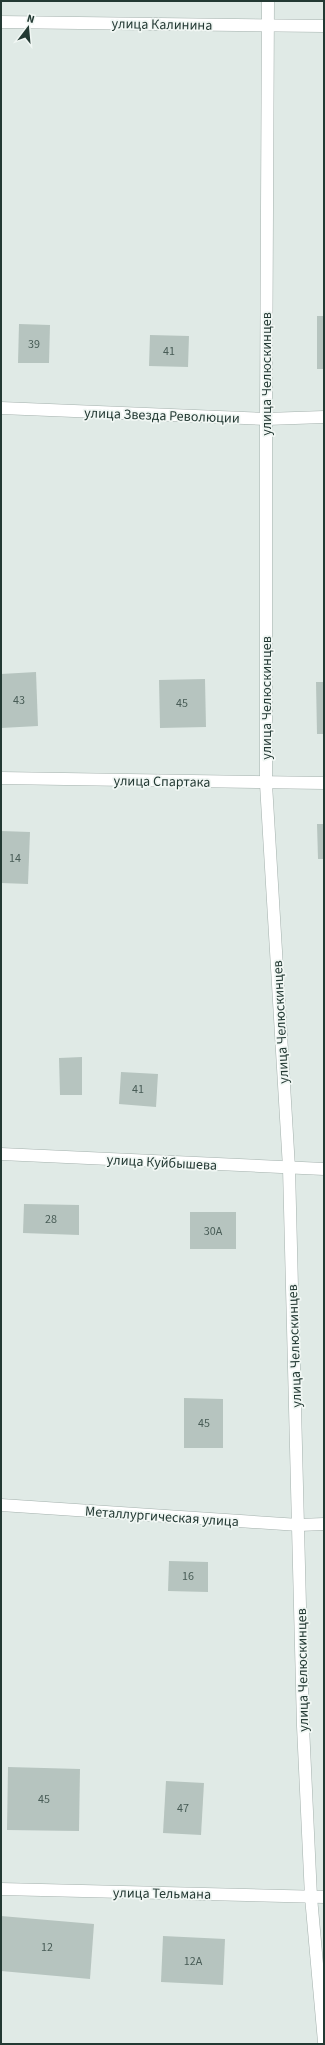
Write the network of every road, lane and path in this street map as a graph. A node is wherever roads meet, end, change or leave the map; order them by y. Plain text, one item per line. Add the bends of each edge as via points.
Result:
1 (268, 1) edge
2 (1, 22) edge
3 (269, 26) junction
4 (324, 26) edge
5 (1, 408) edge
6 (324, 417) edge
7 (266, 419) junction
8 (1, 778) edge
9 (324, 783) edge
10 (266, 784) junction
11 (1, 1154) edge
12 (289, 1168) junction
13 (324, 1168) edge
14 (1, 1505) edge
15 (324, 1524) edge
16 (299, 1525) junction
17 (1, 1889) edge
18 (311, 1897) junction
19 (324, 1897) edge
20 (324, 2042) edge

1 - 3 street, улица Челюскинцев
2 - 3 street, улица Калинина
3 - 4 street, улица Калинина
3 - 7 street, улица Челюскинцев
5 - 7 street, улица Звезда Революции
6 - 7 street, улица Звезда Революции
7 - 10 street, улица Челюскинцев
8 - 10 street, улица Спартака
9 - 10 street, улица Спартака
10 - 12 street, улица Челюскинцев
11 - 12 street, улица Куйбышева
12 - 13 street, улица Куйбышева
12 - 16 street, улица Челюскинцев
14 - 16 street, Металлургическая улица
15 - 16 street, Металлургическая улица
16 - 18 street, улица Челюскинцев via 303,1726
17 - 18 street, улица Тельмана
18 - 19 street, улица Тельмана
18 - 20 street, улица Челюскинцев

